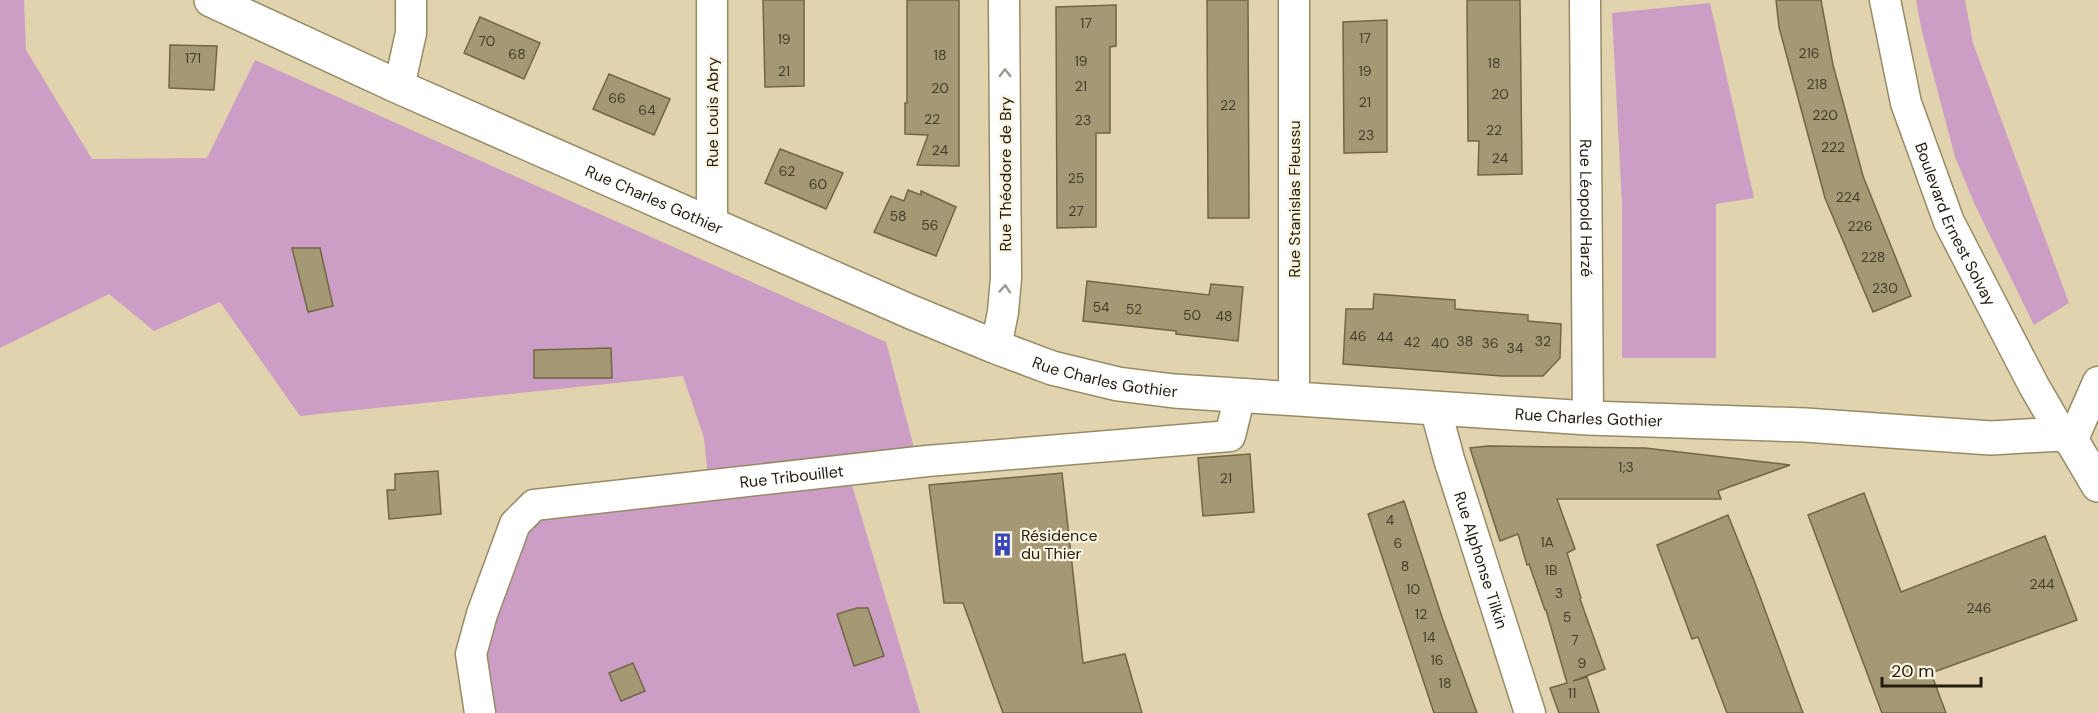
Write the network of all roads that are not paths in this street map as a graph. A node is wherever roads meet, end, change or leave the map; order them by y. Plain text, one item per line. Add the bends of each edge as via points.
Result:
1 (211, 0) edge
2 (411, 0) edge
3 (712, 0) edge
4 (1004, 0) edge
5 (1294, 0) edge
6 (1584, 0) edge
7 (1885, 0) edge
8 (399, 87) junction
9 (712, 224) junction
10 (996, 347) junction
11 (2098, 382) edge
12 (1240, 395) junction
13 (1294, 399) junction
14 (1435, 407) junction
15 (1588, 418) junction
16 (2067, 437) junction
17 (2098, 485) edge
18 (480, 713) edge
19 (1530, 713) edge

1 - 8 street, Rue Charles Gothier
2 - 8 street via 411,33
3 - 9 street, Rue Louis Abry
10 -> 4 street, Rue Théodore de Bry via 1006,278
5 - 13 street, Rue Stanislas Fleussu
6 - 15 street, Rue Léopold Harzé
7 - 16 street, Boulevard Ernest Solvay via 1906,103 1950,222 2034,386
8 - 9 street, Rue Charles Gothier
9 - 10 street, Rue Charles Gothier
10 - 12 street, Rue Charles Gothier via 1052,368 1118,384
11 - 16 street
12 - 13 street, Rue Charles Gothier
12 - 18 street, Rue Tribouillet via 1230,436 927,461 534,505 515,524 471,654
13 - 14 street, Rue Charles Gothier
14 - 15 street, Rue Charles Gothier
14 - 19 street, Rue Alphonse Tilkin
15 - 16 street, Rue Charles Gothier via 1805,425 1990,438
16 - 17 street, Boulevard Ernest Solvay

